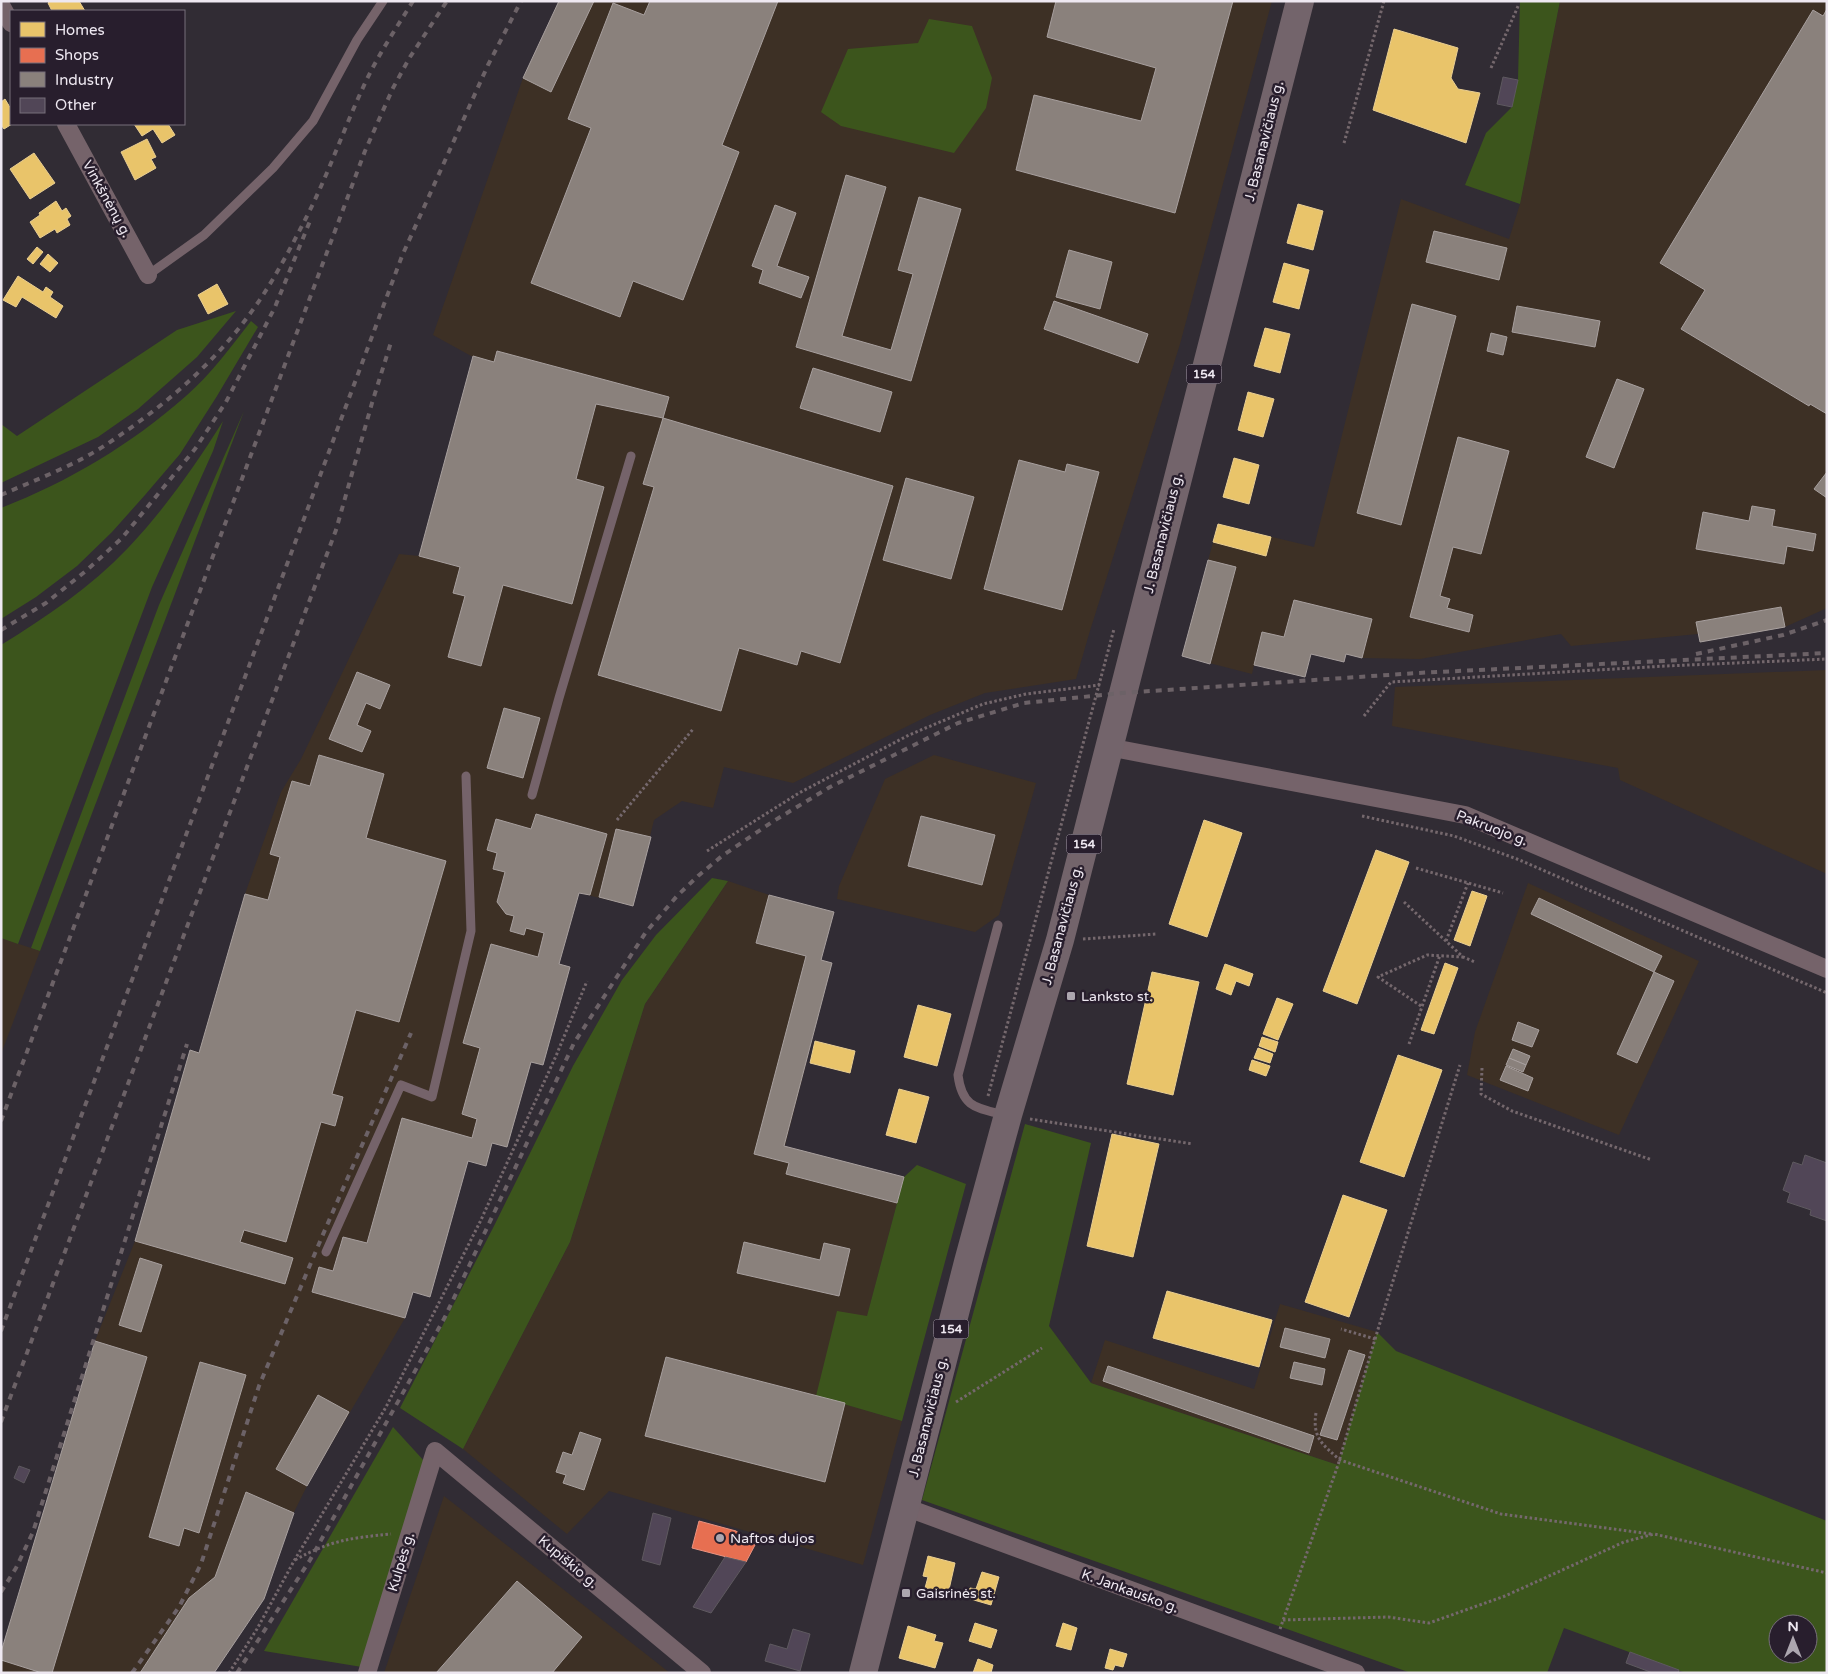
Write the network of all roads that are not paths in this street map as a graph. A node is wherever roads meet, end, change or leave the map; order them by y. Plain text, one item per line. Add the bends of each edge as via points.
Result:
1 (383, 1) edge
2 (1300, 1) edge
3 (1, 5) edge
4 (10, 21) edge
5 (67, 125) edge
6 (148, 275) joint
7 (631, 456) dead end
8 (1108, 747) junction
9 (466, 776) dead end
10 (532, 795) dead end
11 (998, 925) dead end
12 (1827, 969) edge
13 (996, 1112) junction
14 (326, 1252) dead end
15 (435, 1451) joint
16 (905, 1508) junction
17 (367, 1673) edge
18 (702, 1673) edge
19 (862, 1673) edge
20 (1356, 1673) edge

1 - 6 lane via 357,40 313,121 273,168 204,235
2 - 8 main road, J. Basanavičiaus g. / 154 via 1112,684
3 - 4 street
5 - 6 street, Vinkšnėnų g.
7 - 10 lane
8 - 12 street, Pakruojo g. via 1465,815
8 - 13 main road, J. Basanavičiaus g. / 154 via 1060,940
9 - 14 lane via 471,931 432,1097 401,1085
11 - 13 lane via 958,1075 966,1101
13 - 16 main road, J. Basanavičiaus g. / 154 via 968,1262
15 - 17 street, Kulpės g.
15 - 18 street, Kupiškio g.
16 - 19 main road, J. Basanavičiaus g. / 154
16 - 20 street, K. Jankausko g.

